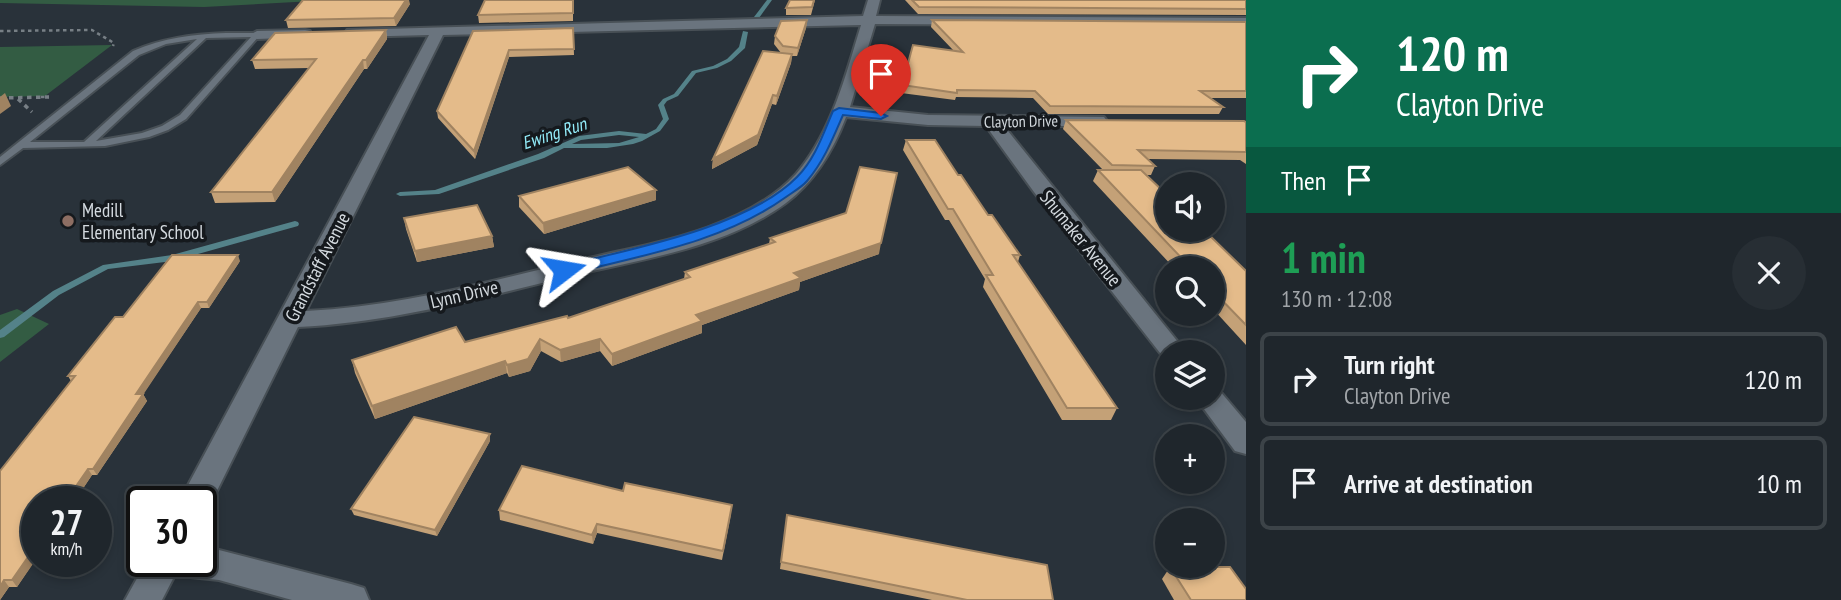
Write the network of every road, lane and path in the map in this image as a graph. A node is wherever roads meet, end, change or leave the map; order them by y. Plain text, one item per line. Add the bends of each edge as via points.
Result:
1 (871, 10) edge
2 (1246, 22) edge
3 (0, 31) edge
4 (438, 31) junction
5 (257, 35) junction
6 (203, 37) junction
7 (105, 52) dead end
8 (55, 90) dead end
9 (0, 98) edge
10 (17, 98) junction
11 (839, 111) junction
12 (36, 115) dead end
13 (992, 121) junction
14 (1112, 121) edge
15 (88, 143) junction
16 (22, 145) junction
17 (0, 162) edge
18 (290, 320) junction
19 (1163, 340) edge
20 (1219, 410) edge
21 (1246, 443) edge
22 (203, 486) edge
23 (217, 565) edge
24 (156, 577) edge
25 (143, 600) edge
26 (351, 600) edge

1 - 2 street
1 - 4 street
1 - 11 street, Lynn Drive
3 - 7 path via 92,30 115,44
4 - 5 street
4 - 18 street, Grandstaff Avenue
5 - 6 lane
5 - 15 lane via 172,125 139,138
6 - 15 lane
6 - 16 lane via 159,43 135,53
8 - 10 path via 45,97
9 - 10 path
10 - 12 path
11 - 13 street, Clayton Drive
11 - 18 street, Lynn Drive via 814,165 795,186 761,209 703,234 396,310 351,318
13 - 14 street, Clayton Drive
13 - 19 street, Shumaker Avenue
15 - 16 lane
16 - 17 lane
18 - 22 street, Grandstaff Avenue
20 - 21 street
23 - 26 street
24 - 25 street

